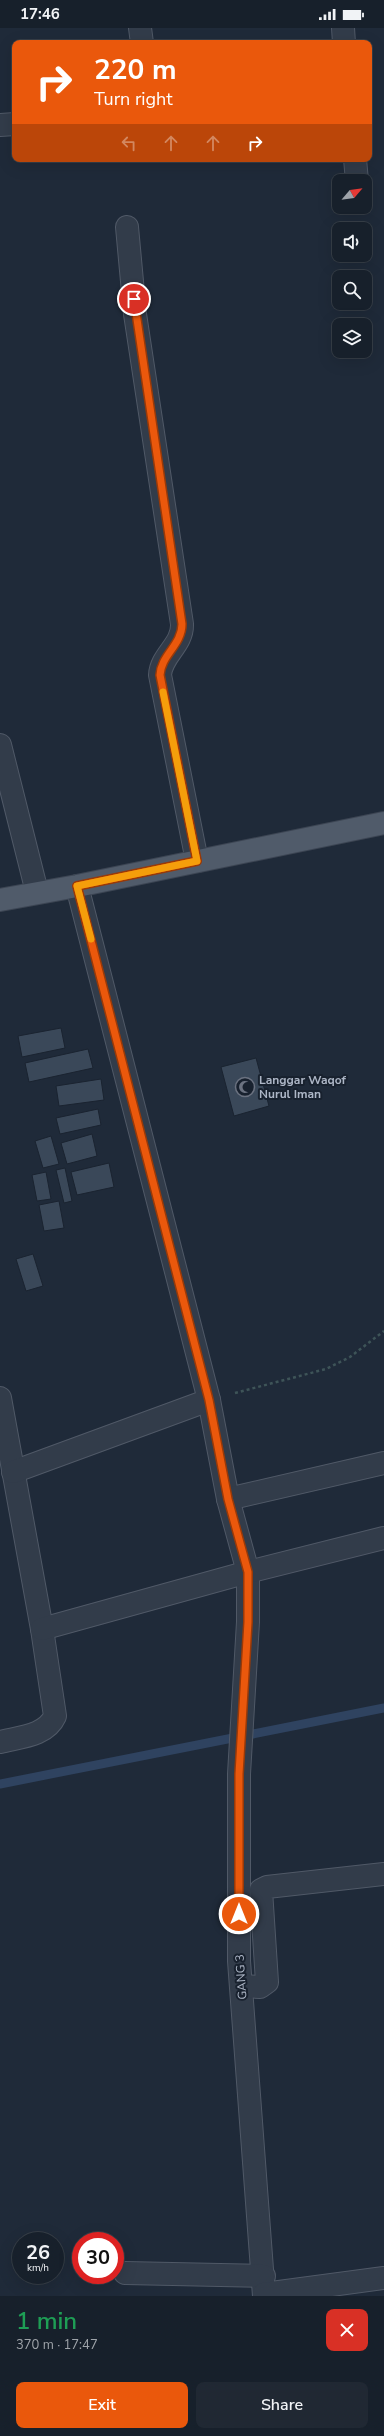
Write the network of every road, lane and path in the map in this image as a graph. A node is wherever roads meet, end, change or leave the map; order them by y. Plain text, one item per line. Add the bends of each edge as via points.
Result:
1 (140, 28) edge
2 (343, 28) edge
3 (142, 40) edge
4 (344, 40) edge
5 (12, 124) edge
6 (0, 125) edge
7 (355, 162) edge
8 (356, 174) edge
9 (126, 227) dead end
10 (0, 745) edge
11 (384, 823) edge
12 (197, 861) junction
13 (77, 886) junction
14 (37, 892) junction
15 (0, 900) edge
16 (384, 1331) edge
17 (0, 1398) edge
18 (209, 1400) junction
19 (384, 1463) edge
20 (13, 1472) junction
21 (228, 1499) junction
22 (384, 1538) edge
23 (248, 1572) junction
24 (42, 1629) junction
25 (0, 1742) edge
26 (384, 1874) edge
27 (242, 1986) junction
28 (125, 2273) dead end
29 (384, 2278) edge
30 (264, 2288) edge

1 - 3 street
2 - 4 street
5 - 6 street
7 - 8 street
9 - 12 street via 136,314 182,624 179,639 165,660 160,675
10 - 14 street
11 - 12 main road
12 - 13 main road
13 - 14 main road
13 - 18 street, GANG 3
14 - 15 main road
16 - 18 path via 350,1357 326,1370
17 - 20 street
18 - 20 street
18 - 21 street, GANG 3
19 - 21 street
20 - 24 street
21 - 23 street, GANG 3
22 - 23 street
23 - 24 street
23 - 27 street, GANG 3 via 239,1774 239,1961
24 - 25 street via 55,1716 43,1731
26 - 27 street via 267,1887 261,1890 266,1982 260,1987
27 - 30 street, GANG 3
28 - 30 street
29 - 30 street

